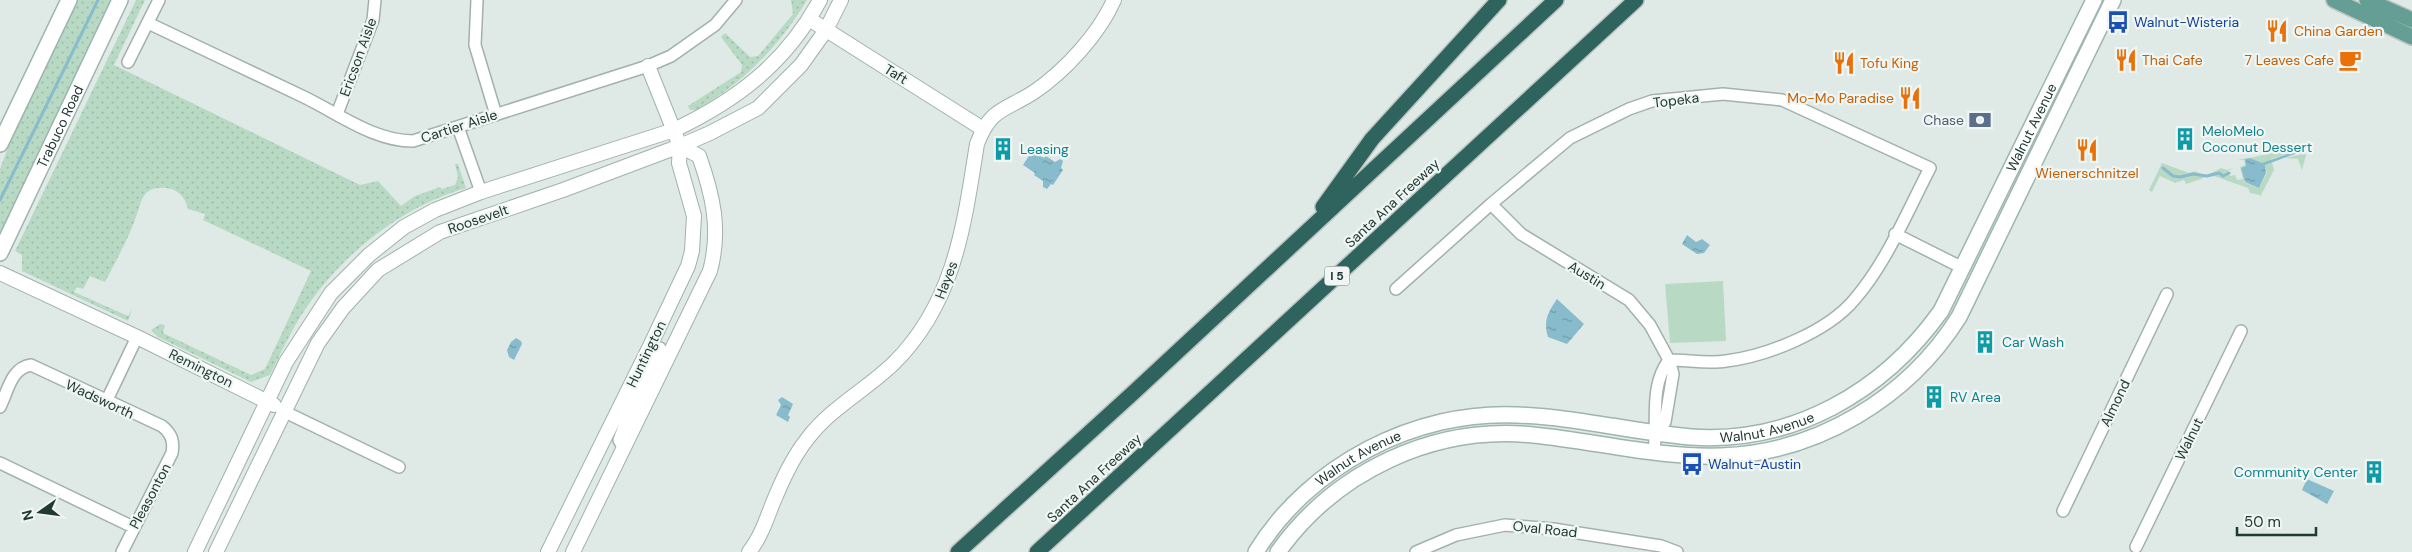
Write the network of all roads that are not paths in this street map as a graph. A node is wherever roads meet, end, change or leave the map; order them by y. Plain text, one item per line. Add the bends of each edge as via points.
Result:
1 (69, 0) edge
2 (120, 0) edge
3 (159, 0) edge
4 (375, 0) edge
5 (477, 0) edge
6 (736, 0) edge
7 (820, 0) edge
8 (841, 0) edge
9 (1114, 0) edge
10 (1499, 0) edge
11 (1556, 0) edge
12 (1636, 0) edge
13 (2094, 0) edge
14 (2113, 0) edge
15 (2367, 0) edge
16 (2392, 0) edge
17 (2341, 1) edge
18 (2412, 10) edge
19 (809, 19) junction
20 (2412, 20) edge
21 (148, 23) junction
22 (826, 30) junction
23 (2412, 37) edge
24 (128, 62) dead end
25 (648, 66) junction
26 (338, 114) junction
27 (496, 114) junction
28 (458, 127) junction
29 (983, 129) junction
30 (674, 130) junction
31 (0, 144) edge
32 (680, 146) junction
33 (481, 192) junction
34 (1490, 204) junction
35 (1895, 234) junction
36 (1303, 235) junction
37 (0, 253) edge
38 (1963, 268) junction
39 (0, 273) edge
40 (1396, 289) dead end
41 (2167, 294) dead end
42 (2241, 331) dead end
43 (137, 337) junction
44 (661, 349) junction
45 (1669, 360) junction
46 (267, 400) junction
47 (106, 402) junction
48 (0, 407) edge
49 (283, 411) junction
50 (1474, 416) junction
51 (1656, 432) junction
52 (1474, 435) junction
53 (172, 439) joint
54 (1654, 451) junction
55 (0, 463) edge
56 (399, 467) dead end
57 (2063, 511) dead end
58 (134, 527) junction
59 (2136, 547) dead end
60 (550, 548) edge
61 (122, 552) edge
62 (195, 552) edge
63 (216, 552) edge
64 (571, 552) edge
65 (749, 552) edge
66 (958, 552) edge
67 (1037, 552) edge
68 (1256, 552) edge
69 (1278, 552) edge
70 (1416, 552) edge
71 (1677, 552) edge

1 - 31 main road
2 - 37 main road, Trabuco Road
3 - 21 street
4 - 26 street, Ericson Aisle via 373,20
5 - 27 street via 475,45
6 - 25 street, Cartier Aisle via 716,25 670,56
7 - 19 street, Roosevelt
8 - 22 street, Roosevelt
9 - 29 street, Hayes via 1079,52 1035,91 1002,108
10 - 36 highway via 1372,139
11 - 36 highway
12 - 67 highway, Santa Ana Freeway / I 5
13 - 38 main road, Walnut Avenue
14 - 54 main road, Walnut Avenue via 1975,287 1953,326 1917,369 1866,411 1826,432 1796,442 1765,451 1722,456
15 - 20 main road
16 - 18 main road
17 - 23 main road
19 - 22 street, Taft
19 - 30 street, Roosevelt via 756,80 722,105
21 - 24 street
21 - 26 street, Cartier Aisle
22 - 29 street, Taft
22 - 32 street, Roosevelt via 801,66 758,108
25 - 27 street, Cartier Aisle
25 - 30 street, Huntington
26 - 28 street, Cartier Aisle via 396,141 413,141
27 - 28 street, Cartier Aisle
28 - 33 street
29 - 65 street, Hayes via 977,144 955,260 944,292 926,326 893,364 841,405 809,436 786,471
30 - 32 street, Huntington
30 - 33 street, Roosevelt
32 - 44 street, Huntington via 679,163 694,216 693,246
32 - 44 street, Huntington via 699,156 714,200 716,236 710,271
32 - 49 street, Roosevelt via 440,232 378,270 343,308 318,343
33 - 46 street, Roosevelt via 420,218 369,255 331,293 286,362
34 - 35 street, Topeka via 1570,138 1612,117 1652,101 1723,94 1782,100 1930,168
34 - 40 street, Topeka
34 - 45 street, Austin via 1520,234 1629,300 1650,325
35 - 38 street
35 - 45 street, Topeka via 1853,301 1806,336 1752,356 1724,362
36 - 66 highway
38 - 51 main road, Walnut Avenue via 1941,311 1911,350 1875,381 1838,405 1791,425 1751,434 1702,437
39 - 43 street, Remington
41 - 57 street, Almond
42 - 59 street, Walnut
43 - 46 street, Remington
43 - 47 street
44 - 60 street, Huntington
44 - 64 street, Huntington via 624,449
45 - 51 street via 1661,370 1653,418
46 - 49 street, Remington
46 - 62 street, Roosevelt
47 - 48 street, Wadsworth via 31,365 14,374
47 - 53 street, Wadsworth via 162,426
49 - 56 street, Remington
49 - 63 street, Roosevelt
50 - 51 main road, Walnut Avenue via 1538,416
50 - 52 main road
50 - 68 main road, Walnut Avenue via 1406,432 1344,464 1318,482 1287,511
51 - 54 street
52 - 54 main road, Walnut Avenue via 1532,435
52 - 69 main road, Walnut Avenue via 1416,448 1361,475 1315,509
53 - 58 street, Pleasonton via 172,453
55 - 58 street
58 - 61 street, Pleasonton
60 - 64 street
70 - 71 street, Oval Road via 1456,535 1505,525 1596,535 1661,546

